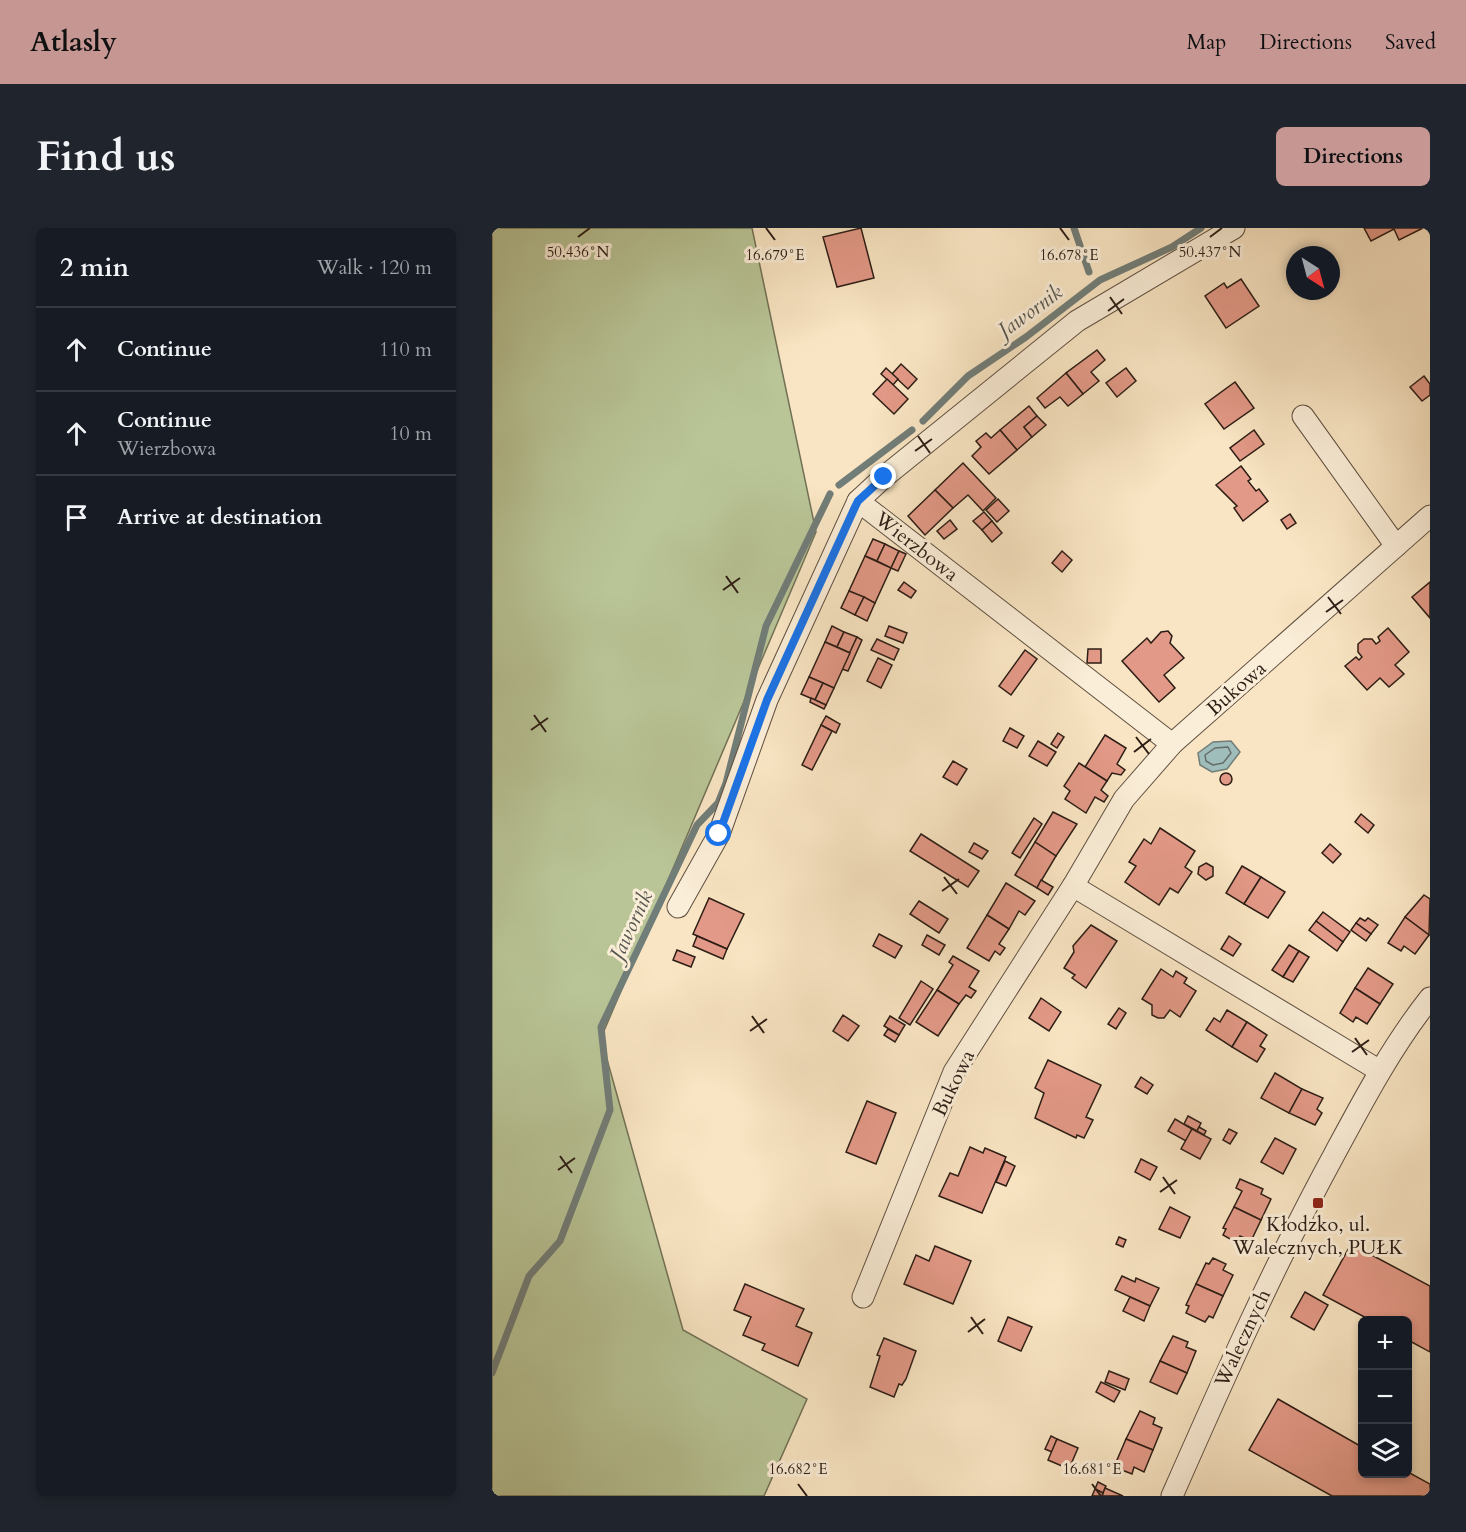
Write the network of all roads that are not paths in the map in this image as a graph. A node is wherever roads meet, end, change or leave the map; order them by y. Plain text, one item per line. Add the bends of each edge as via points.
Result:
1 (1234, 228) edge
2 (1303, 416) dead end
3 (858, 501) junction
4 (1430, 516) edge
5 (1396, 546) junction
6 (1172, 744) junction
7 (1073, 886) junction
8 (678, 906) dead end
9 (1430, 998) edge
10 (1380, 1071) junction
11 (863, 1297) dead end
12 (1172, 1496) edge

1 - 3 street, Wierzbowa via 1077,321
2 - 5 street
3 - 6 street, Wierzbowa
3 - 8 street via 767,700 719,834
4 - 5 street, Bukowa
5 - 6 street, Bukowa
6 - 7 street, Bukowa via 1124,799
7 - 10 street
7 - 11 street, Bukowa via 954,1072
9 - 10 street, Walecznych via 1401,1035
10 - 12 street, Walecznych via 1266,1285

